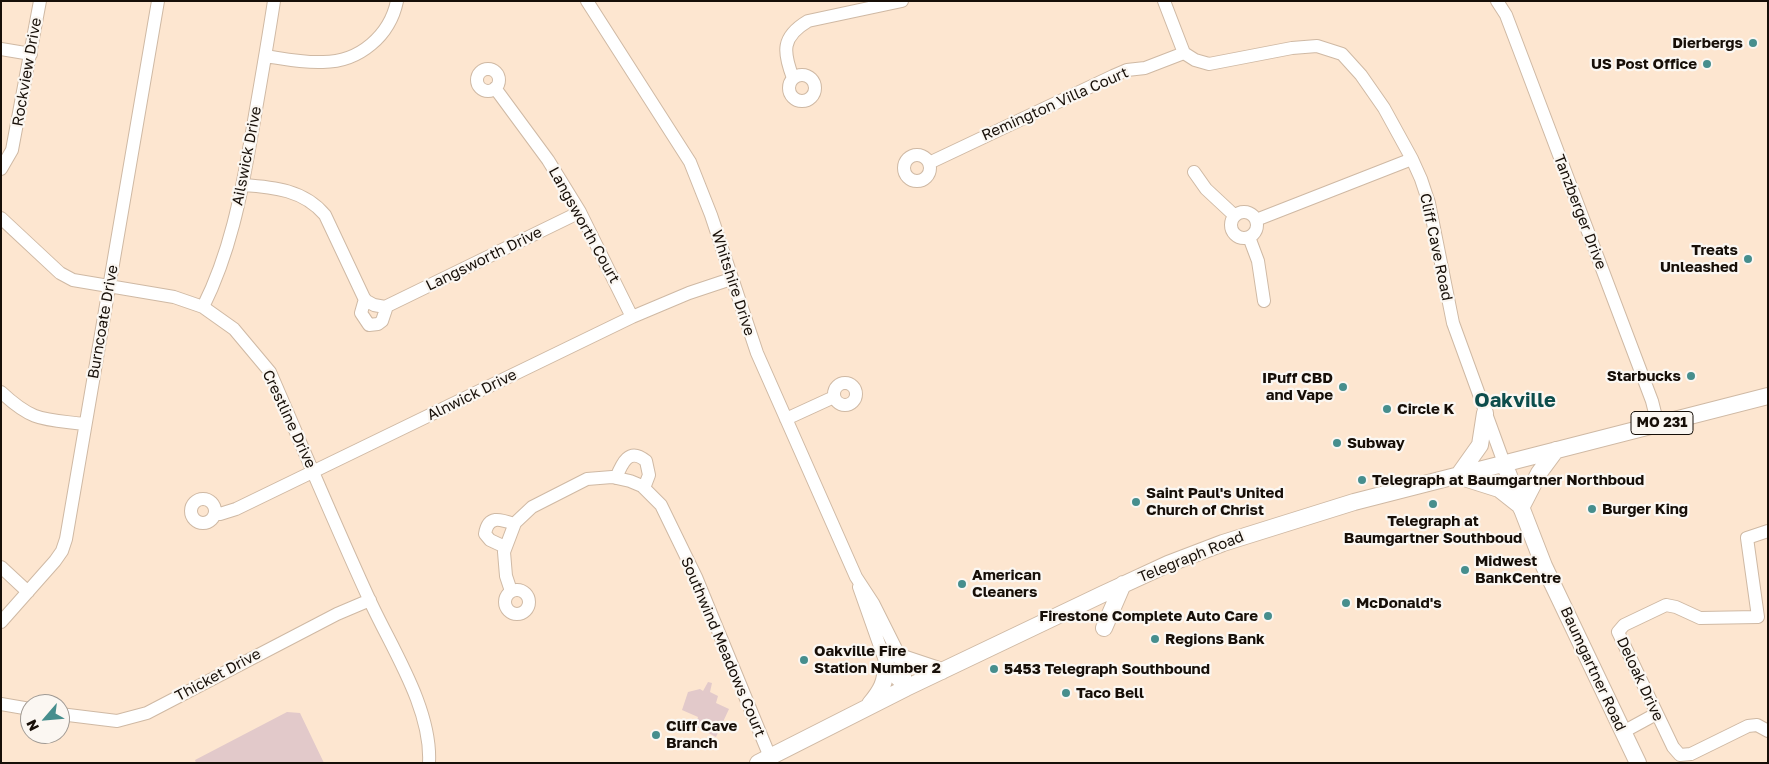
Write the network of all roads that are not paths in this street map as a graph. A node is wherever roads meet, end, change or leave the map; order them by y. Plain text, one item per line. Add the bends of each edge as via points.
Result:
1 (40, 1) edge
2 (158, 1) edge
3 (274, 1) edge
4 (397, 1) edge
5 (587, 1) edge
6 (902, 1) edge
7 (1164, 1) edge
8 (1498, 1) edge
9 (1, 50) edge
10 (1184, 53) junction
11 (31, 54) junction
12 (266, 56) junction
13 (793, 78) dead end
14 (495, 88) dead end
15 (1412, 159) junction
16 (929, 163) dead end
17 (1, 169) edge
18 (1194, 172) dead end
19 (242, 185) junction
20 (580, 212) junction
21 (1235, 216) junction
22 (1, 218) edge
23 (1256, 220) junction
24 (1249, 237) junction
25 (731, 279) junction
26 (110, 286) junction
27 (365, 299) junction
28 (1264, 300) dead end
29 (387, 306) junction
30 (203, 307) junction
31 (632, 317) junction
32 (1, 392) edge
33 (1768, 396) edge
34 (834, 397) dead end
35 (1485, 413) junction
36 (786, 419) junction
37 (84, 424) junction
38 (1658, 424) junction
39 (1556, 450) junction
40 (1504, 463) junction
41 (314, 472) junction
42 (1458, 476) junction
43 (616, 478) junction
44 (644, 488) junction
45 (1521, 508) junction
46 (215, 513) dead end
47 (514, 524) junction
48 (1768, 532) edge
49 (505, 547) junction
50 (1, 567) edge
51 (1123, 584) junction
52 (511, 591) dead end
53 (28, 592) junction
54 (370, 600) junction
55 (1763, 617) edge
56 (1, 622) edge
57 (1104, 628) dead end
58 (893, 660) junction
59 (942, 671) junction
60 (906, 688) junction
61 (1, 704) edge
62 (20, 707) edge
63 (867, 707) junction
64 (1656, 714) junction
65 (70, 715) edge
66 (1768, 731) edge
67 (1623, 732) junction
68 (764, 760) edge
69 (429, 763) edge
70 (1638, 763) edge

1 - 11 street, Rockview Drive
2 - 26 street, Burncoate Drive
3 - 12 street, Ailswick Drive
4 - 12 street via 394,15 382,36 366,49 325,62
5 - 25 street, Whitshire Drive via 690,162
6 - 13 street via 808,21 796,28 785,52
7 - 10 street
8 - 38 street, Tanzberger Drive via 1525,65
9 - 11 street
10 - 15 street, Cliff Cave Road via 1209,64 1317,46 1342,54 1384,108
10 - 16 street, Remington Villa Court via 1112,76
11 - 17 street, Rockview Drive via 12,150
12 - 19 street, Ailswick Drive
14 - 20 street, Langsworth Court via 548,160
15 - 23 street
15 - 35 street, Cliff Cave Road via 1429,203 1447,302
18 - 21 street via 1206,189
19 - 27 street, Langsworth Drive via 275,187 316,204 325,215
19 - 30 street, Ailswick Drive via 218,277
20 - 29 street, Langsworth Drive
20 - 31 street, Langsworth Court
21 - 23 street via 1244,212
21 - 24 street via 1231,225 1235,234
22 - 26 street, Crestline Drive via 60,273 73,280
23 - 24 street via 1256,230
24 - 28 street via 1258,261
25 - 31 street, Alnwick Drive
25 - 36 street, Whitshire Drive via 757,353
26 - 30 street, Crestline Drive via 174,297
26 - 37 street, Burncoate Drive
27 - 29 street via 374,305
27 - 29 street, Langsworth Drive via 361,313 369,324 382,321
30 - 41 street, Crestline Drive via 234,329 270,372
31 - 41 street, Alnwick Drive
32 - 37 street via 20,411 38,418
33 - 38 main road, Telegraph Road / MO 231
34 - 36 street
35 - 40 street, Cliff Cave Road
35 - 42 main road via 1480,445
36 - 58 street, Whitshire Drive via 856,577 873,603
37 - 53 street, Burncoate Drive via 62,551
38 - 39 main road, Telegraph Road / MO 231
39 - 40 main road, Telegraph Road / MO 231
39 - 45 main road via 1539,473
40 - 42 main road, Telegraph Road / MO 231
40 - 45 main road, Baumgartner Road
41 - 46 street, Alnwick Drive via 236,510
41 - 54 street, Crestline Drive
42 - 45 main road via 1499,489
42 - 51 main road, Telegraph Road / MO 231 via 1336,507 1252,533
43 - 44 street, Southwind Meadows Court via 630,480
43 - 44 street via 625,460 640,456 646,461 649,475
43 - 47 street, Southwind Meadows Court via 588,479 532,507
44 - 68 street, Southwind Meadows Court via 661,506 700,585
45 - 67 main road, Baumgartner Road via 1550,580
47 - 49 street, Southwind Meadows Court
47 - 49 street via 500,518 486,526 485,534 490,540
48 - 55 street, Deloak Drive via 1747,538
49 - 52 street, Southwind Meadows Court via 506,576
50 - 53 street
51 - 57 main road
51 - 59 main road, Telegraph Road / MO 231
53 - 56 street, Burncoate Drive
54 - 65 street, Thicket Drive via 147,712 117,721
54 - 69 street, Crestline Drive via 423,716 428,735
55 - 64 street, Deloak Drive via 1700,618 1666,606 1620,628 1618,636
58 - 59 main road
58 - 60 street, Whitshire Drive via 888,672
58 - 63 main road via 881,692
59 - 60 main road, Telegraph Road / MO 231
60 - 63 main road, Telegraph Road / MO 231
61 - 62 street
63 - 68 main road, Telegraph Road / MO 231
64 - 66 street, Deloak Drive via 1680,756 1691,754 1748,726 1757,725
64 - 67 street
67 - 70 main road, Baumgartner Road

